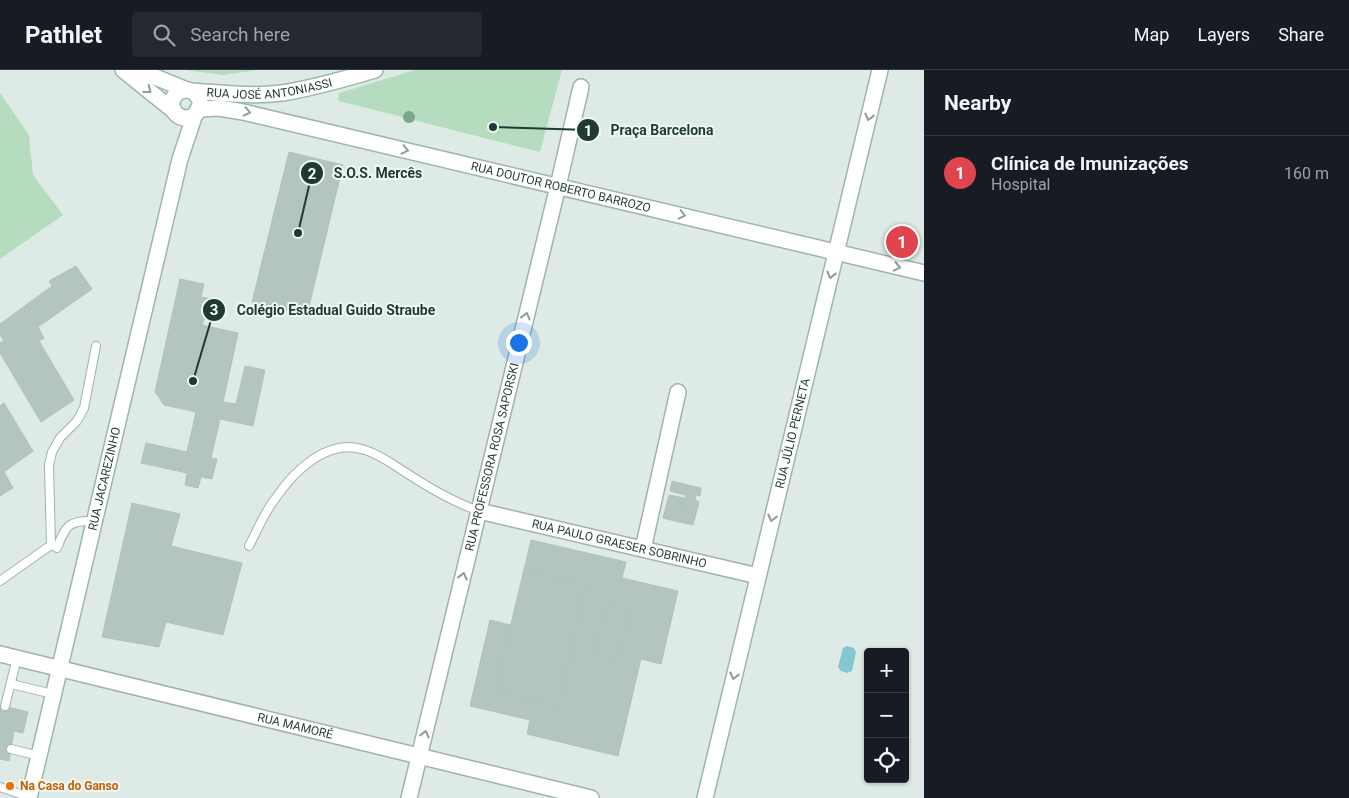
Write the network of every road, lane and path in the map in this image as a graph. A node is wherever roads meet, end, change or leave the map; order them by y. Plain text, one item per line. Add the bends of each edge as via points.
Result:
1 (123, 70) edge
2 (138, 70) edge
3 (375, 70) edge
4 (880, 70) edge
5 (581, 87) dead end
6 (189, 90) junction
7 (197, 112) junction
8 (176, 113) junction
9 (180, 159) junction
10 (558, 186) junction
11 (836, 252) junction
12 (924, 273) edge
13 (96, 346) dead end
14 (678, 392) dead end
15 (479, 511) junction
16 (94, 521) junction
17 (51, 545) junction
18 (249, 546) dead end
19 (643, 549) junction
20 (758, 576) junction
21 (0, 581) edge
22 (0, 654) edge
23 (17, 658) junction
24 (59, 668) junction
25 (11, 684) junction
26 (53, 694) junction
27 (6, 706) dead end
28 (11, 749) dead end
29 (39, 756) junction
30 (420, 756) junction
31 (0, 787) edge
32 (29, 797) edge
33 (410, 798) edge
34 (591, 798) edge
35 (705, 798) edge

1 -> 8 main road
2 - 6 main road, RUA JOSÉ ANTONIASSI
3 - 6 main road, RUA JOSÉ ANTONIASSI via 281,93
4 -> 11 main road, RUA JÚLIO PERNETA
5 - 10 main road, RUA PROFESSORA ROSA SAPORSKI
6 - 7 main road via 198,96
6 - 8 main road via 179,92 173,98
7 - 8 main road via 186,117
7 - 9 main road, RUA JACAREZINHO
7 -> 10 main road, RUA DOUTOR ROBERTO BARROZO via 219,108 244,112
8 - 9 main road, RUA JACAREZINHO
9 - 16 main road, RUA JACAREZINHO
10 -> 11 main road, RUA DOUTOR ROBERTO BARROZO
15 -> 10 main road, RUA PROFESSORA ROSA SAPORSKI
11 -> 12 main road, RUA DOUTOR ROBERTO BARROZO
11 -> 20 main road, RUA JÚLIO PERNETA
13 - 17 lane via 84,408 77,421 60,438 49,465
14 - 19 main road
15 - 18 lane via 443,496 364,449 328,450 302,467 274,499
15 - 19 main road, RUA PAULO GRAESER SOBRINHO
30 -> 15 main road, RUA PROFESSORA ROSA SAPORSKI
16 - 17 lane via 68,525 57,548
16 - 24 main road, RUA JACAREZINHO
17 - 21 lane
19 - 20 main road, RUA PAULO GRAESER SOBRINHO
20 -> 35 main road, RUA JÚLIO PERNETA
22 - 23 main road, RUA MAMORÉ
23 - 24 main road, RUA MAMORÉ
23 - 25 lane
24 - 26 main road, RUA JACAREZINHO
24 - 30 main road, RUA MAMORÉ
25 - 26 lane
25 - 27 lane
26 - 29 main road, RUA JACAREZINHO
28 - 29 lane
29 - 32 main road, RUA JACAREZINHO
30 - 33 main road, RUA PROFESSORA ROSA SAPORSKI
30 - 34 main road, RUA MAMORÉ
31 - 32 lane

